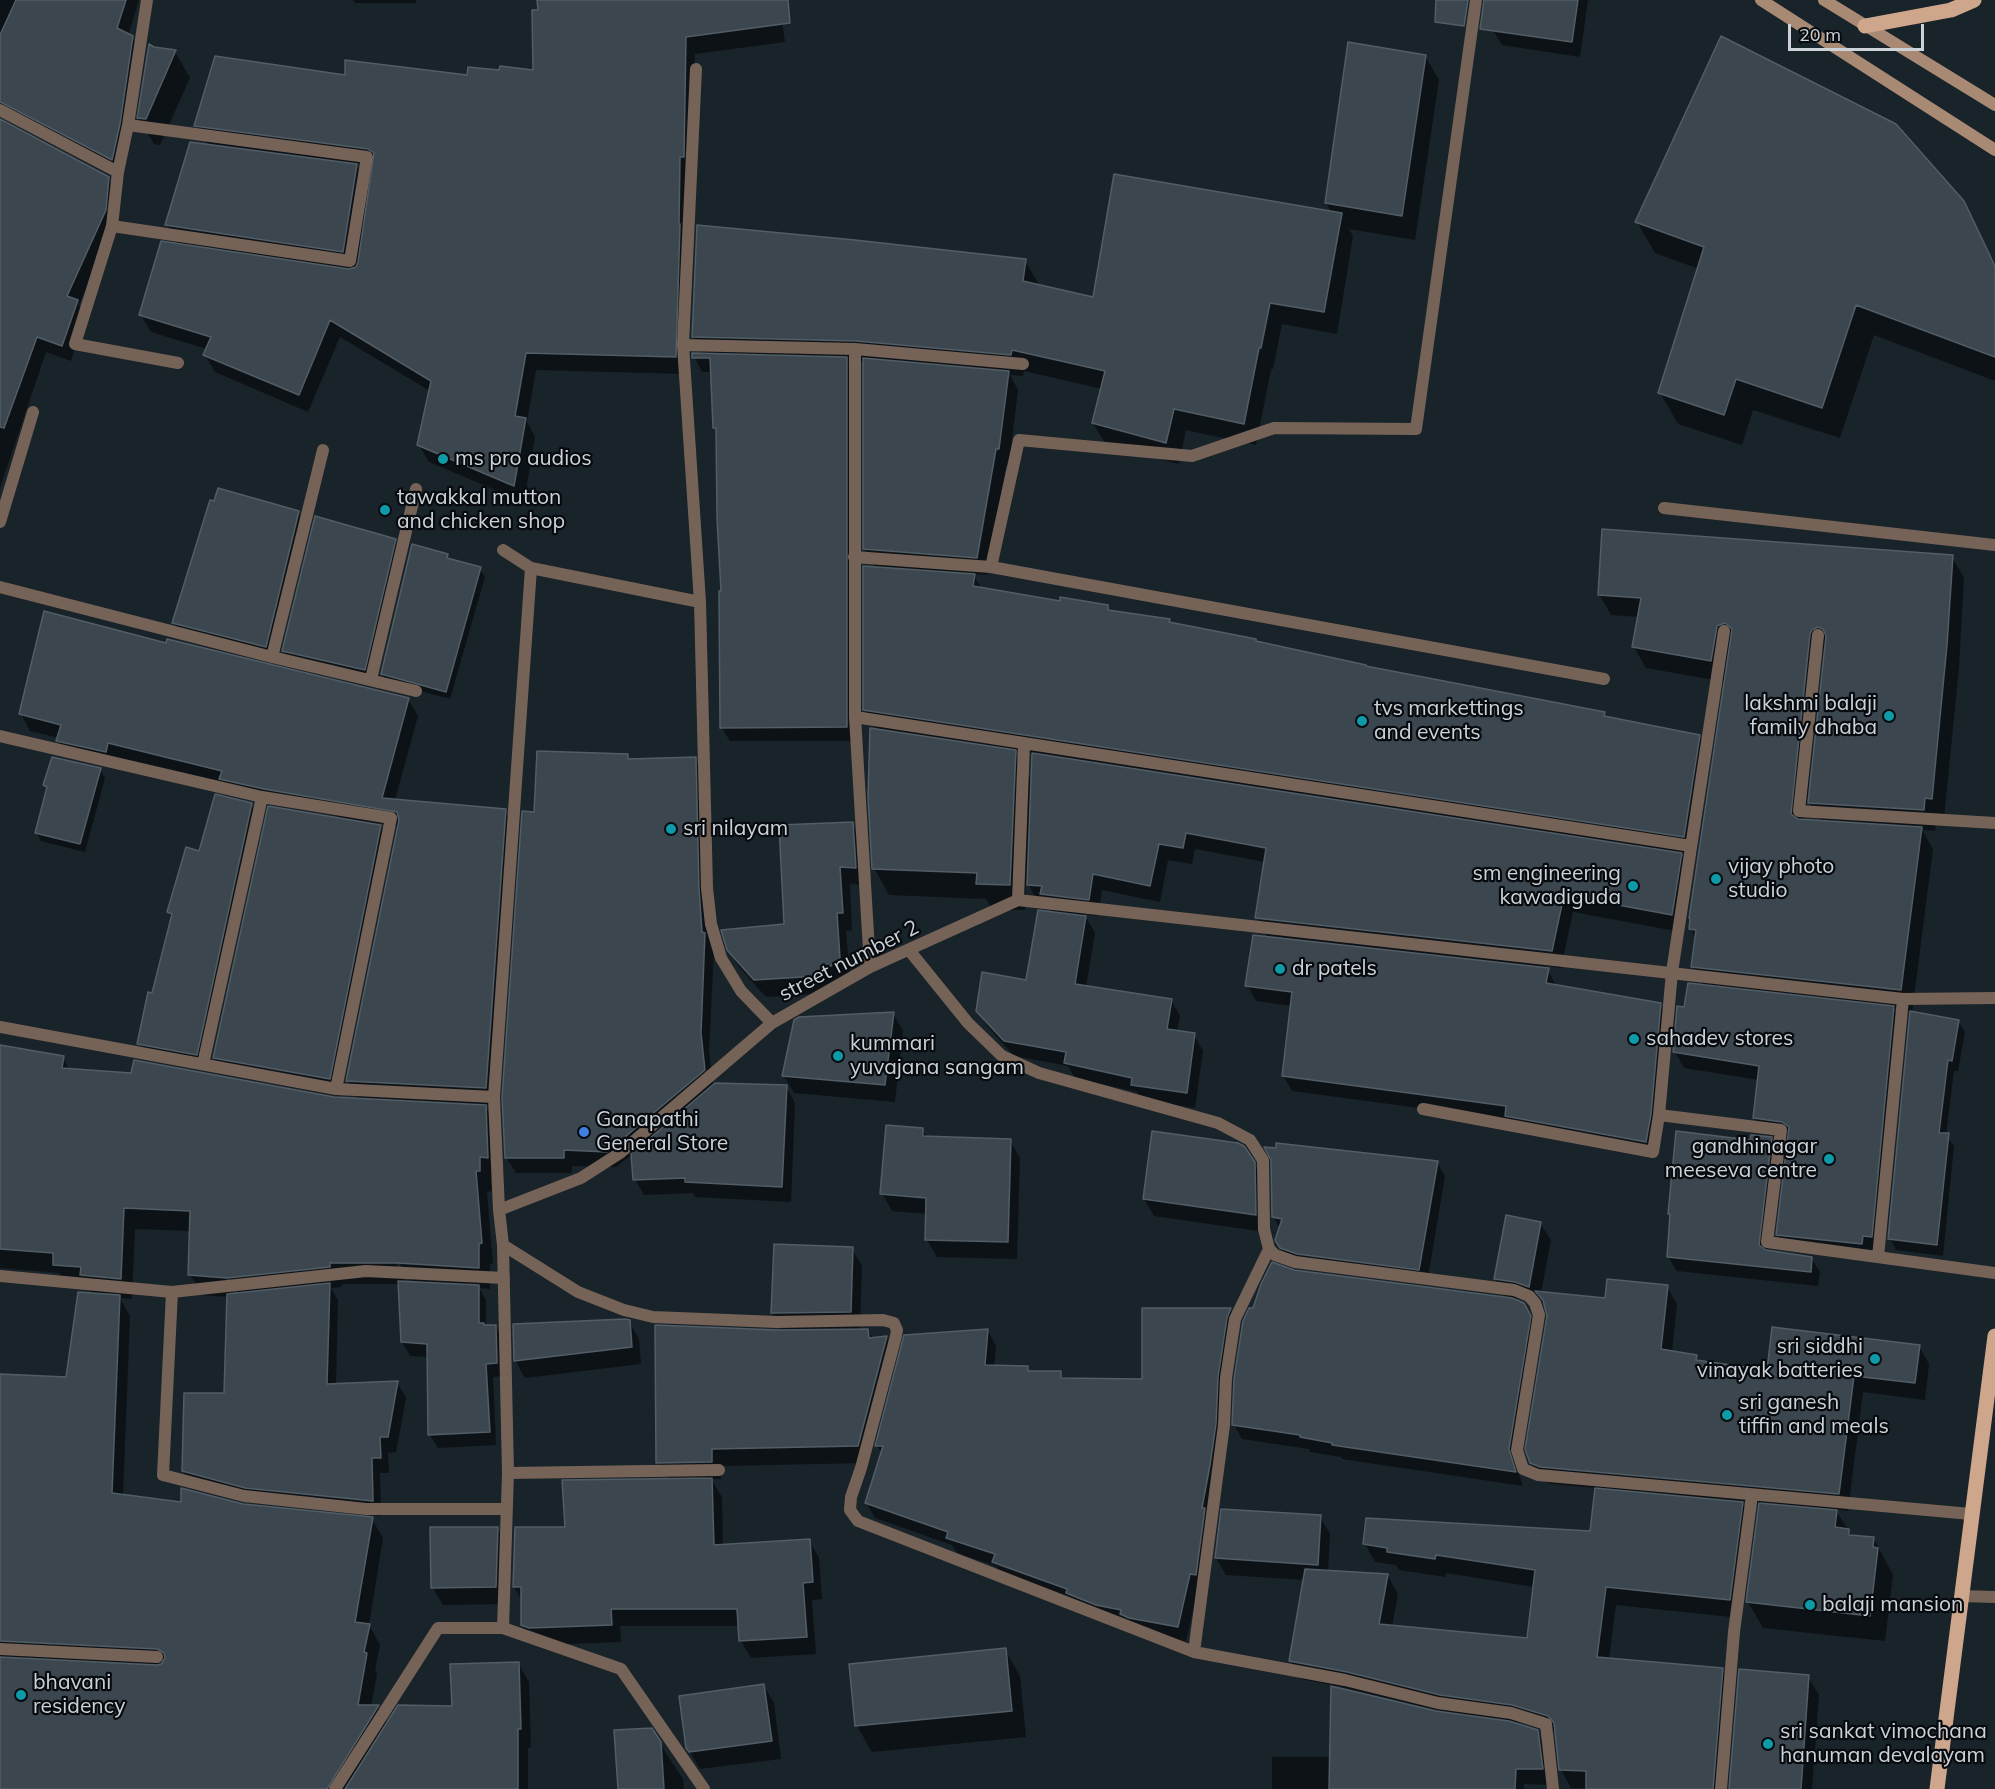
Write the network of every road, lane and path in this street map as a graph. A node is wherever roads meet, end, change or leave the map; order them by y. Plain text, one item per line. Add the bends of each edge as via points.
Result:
1 (147, 0) edge
2 (1476, 0) edge
3 (1761, 0) edge
4 (1824, 0) edge
5 (1974, 0) edge
6 (1865, 26) junction
7 (696, 69) dead end
8 (1995, 105) edge
9 (0, 110) edge
10 (128, 125) junction
11 (1995, 150) edge
12 (118, 172) junction
13 (112, 226) junction
14 (683, 345) junction
15 (855, 349) junction
16 (178, 363) dead end
17 (1023, 364) dead end
18 (33, 411) dead end
19 (323, 450) dead end
20 (416, 489) dead end
21 (1664, 508) dead end
22 (0, 522) edge
23 (1995, 544) edge
24 (503, 550) dead end
25 (854, 557) junction
26 (991, 567) junction
27 (531, 568) junction
28 (0, 587) edge
29 (700, 602) junction
30 (1724, 631) dead end
31 (1818, 635) dead end
32 (273, 657) junction
33 (371, 679) junction
34 (1604, 679) dead end
35 (416, 691) dead end
36 (855, 717) junction
37 (0, 736) edge
38 (1024, 744) junction
39 (262, 797) junction
40 (1995, 823) edge
41 (1691, 846) junction
42 (1018, 900) junction
43 (909, 950) junction
44 (870, 967) junction
45 (1672, 972) junction
46 (1995, 998) edge
47 (1903, 999) junction
48 (772, 1023) junction
49 (0, 1027) edge
50 (203, 1064) junction
51 (336, 1089) junction
52 (494, 1097) junction
53 (1423, 1109) dead end
54 (1659, 1114) junction
55 (499, 1210) junction
56 (503, 1245) junction
57 (1269, 1249) junction
58 (1878, 1257) junction
59 (1995, 1273) edge
60 (0, 1276) edge
61 (504, 1278) junction
62 (172, 1292) junction
63 (1995, 1336) edge
64 (719, 1470) dead end
65 (508, 1473) junction
66 (1752, 1495) junction
67 (507, 1509) junction
68 (1971, 1514) junction
69 (1961, 1596) junction
70 (1995, 1597) edge
71 (503, 1628) junction
72 (0, 1649) edge
73 (1194, 1652) junction
74 (157, 1657) dead end
75 (335, 1789) edge
76 (704, 1789) edge
77 (1553, 1789) edge
78 (1721, 1789) edge
79 (1937, 1789) edge

1 - 10 street
2 - 26 street via 1416,429 1274,428 1192,456 1019,440
3 - 11 main road
4 - 6 main road
5 - 6 main road via 1951,10
6 - 8 main road
7 - 14 street
9 - 12 street
10 - 12 street
10 - 13 street via 367,157 350,261
12 - 13 street
13 - 16 street via 75,344
14 - 15 street
14 - 29 street
15 - 17 street
15 - 25 street
18 - 22 street
19 - 32 street
20 - 33 street
21 - 23 street
24 - 27 street
25 - 26 street
25 - 36 street
26 - 34 street
27 - 29 street
27 - 52 street
28 - 32 street
29 - 48 street via 711,924 721,958 741,991
30 - 41 street
31 - 40 street via 1799,811
32 - 33 street
33 - 35 street
36 - 38 street
36 - 44 street
37 - 39 street
38 - 41 street
38 - 42 street
39 - 50 street
39 - 51 street via 391,818
41 - 45 street
42 - 43 street, street number 2
42 - 45 street
43 - 44 street, street number 2
43 - 57 street via 968,1023 1002,1056 1039,1073 1218,1123 1250,1140 1263,1160 1264,1229
44 - 48 street, street number 2
45 - 47 street
45 - 54 street
46 - 47 street
47 - 58 street
48 - 55 street, street number 2 via 620,1153 581,1178
49 - 50 street
50 - 51 street
51 - 52 street
52 - 55 street
53 - 54 street via 1653,1152
54 - 58 street via 1781,1130 1767,1242
55 - 56 street
56 - 61 street
56 - 73 street via 578,1292 653,1317 894,1323 896,1336 851,1497 850,1510 858,1521
57 - 66 street via 1295,1262 1514,1290 1528,1296 1539,1315 1517,1450 1523,1469 1538,1475
57 - 73 street via 1234,1320
58 - 59 street
60 - 62 street
61 - 62 street via 366,1271
61 - 65 street
62 - 67 street via 163,1475 244,1496 366,1509
63 - 68 main road
64 - 65 street
65 - 67 street
66 - 68 street
66 - 78 street via 1734,1632
67 - 71 street
68 - 69 main road
69 - 70 street
69 - 79 main road
71 - 75 street via 438,1628
71 - 76 street via 621,1669
72 - 74 street
73 - 77 street via 1345,1680 1438,1703 1511,1713 1546,1724

